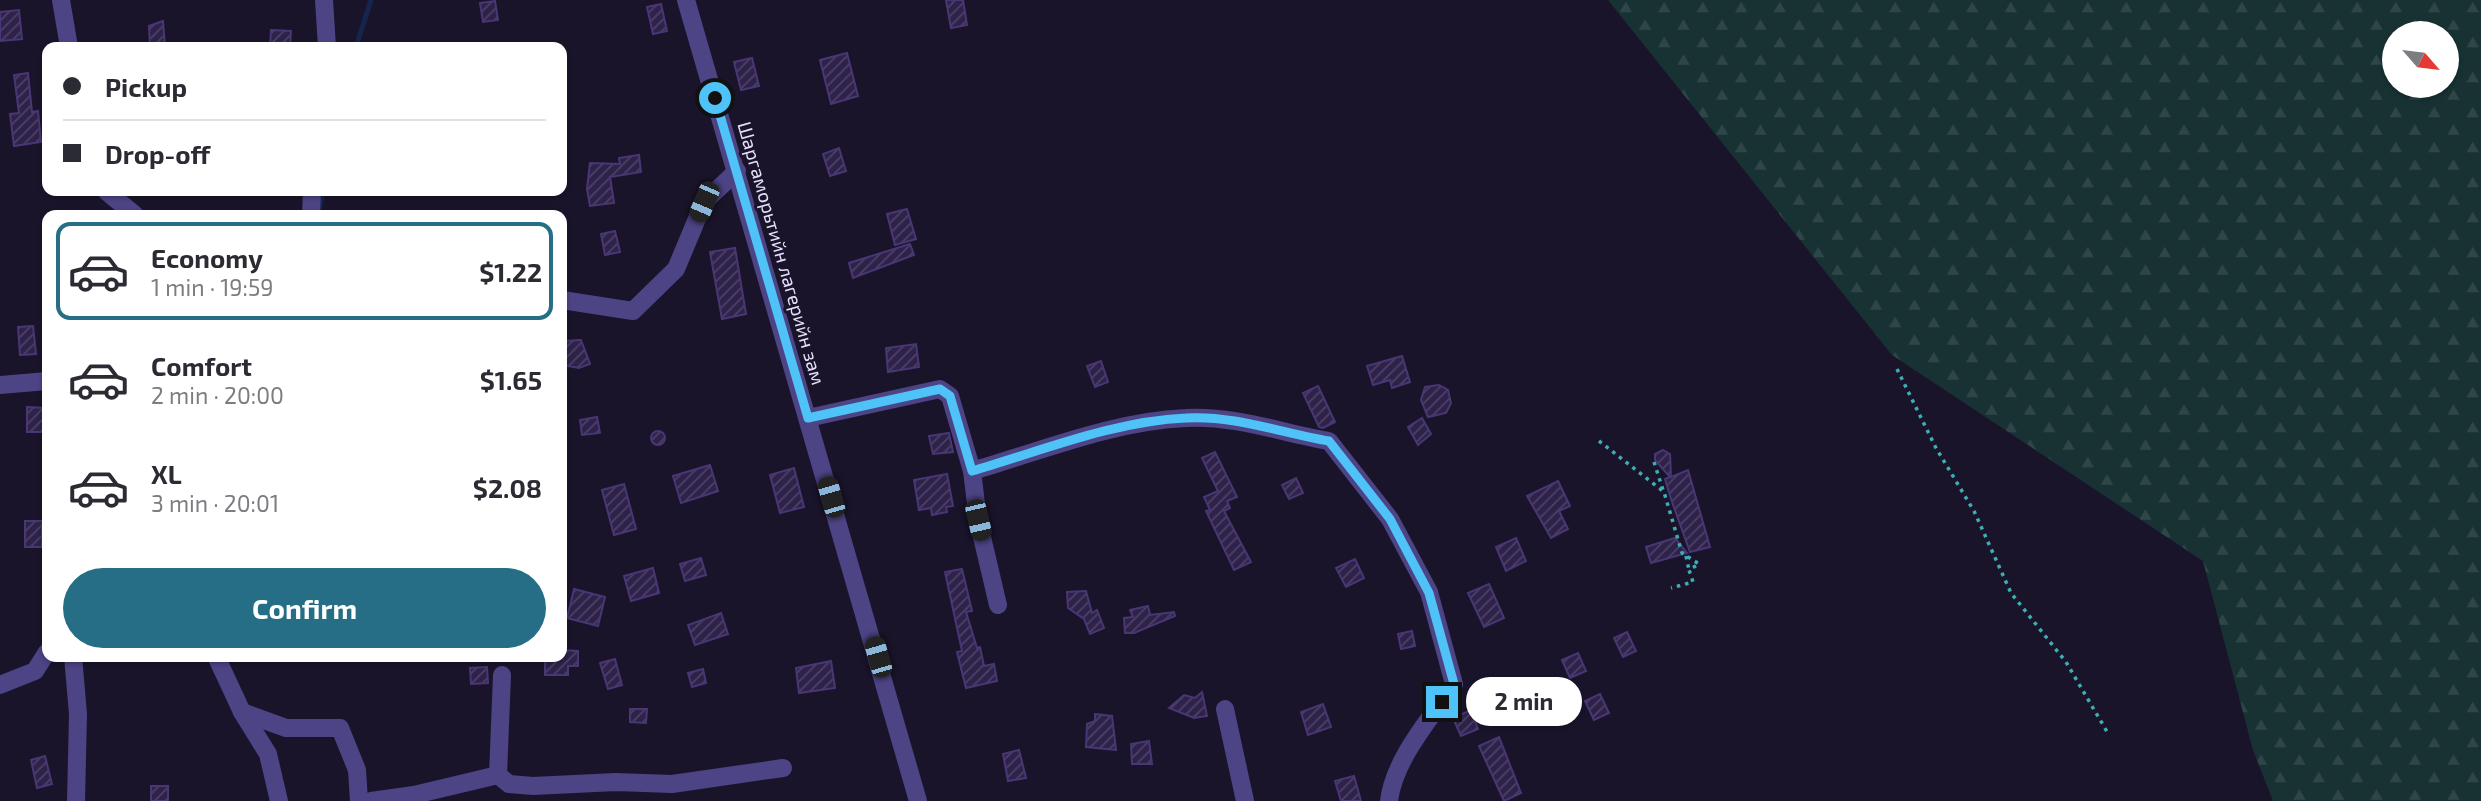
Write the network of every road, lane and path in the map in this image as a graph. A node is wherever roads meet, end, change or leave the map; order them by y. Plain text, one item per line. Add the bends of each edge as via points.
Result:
1 (61, 0) edge
2 (324, 0) edge
3 (686, 0) edge
4 (68, 42) edge
5 (327, 42) edge
6 (737, 171) junction
7 (112, 196) edge
8 (129, 210) edge
9 (567, 301) edge
10 (1898, 369) dead end
11 (42, 381) edge
12 (0, 385) edge
13 (808, 418) junction
14 (1599, 441) dead end
15 (1654, 462) dead end
16 (972, 471) junction
17 (1664, 492) junction
18 (1686, 556) junction
19 (1689, 570) junction
20 (1671, 588) dead end
21 (998, 605) dead end
22 (42, 660) edge
23 (74, 662) edge
24 (219, 662) edge
25 (502, 675) dead end
26 (0, 685) edge
27 (1225, 709) dead end
28 (242, 712) junction
29 (2109, 736) dead end
30 (783, 768) dead end
31 (498, 775) junction
32 (76, 801) edge
33 (279, 801) edge
34 (359, 801) edge
35 (371, 801) edge
36 (918, 801) edge
37 (1245, 801) edge
38 (1389, 801) edge

1 - 4 street
2 - 5 street
3 - 6 street, Шаргаморьтийн лагерийн зам
6 - 9 street via 704,202 676,269 633,311
6 - 13 street, Шаргаморьтийн лагерийн зам
7 - 8 street
10 - 29 path via 1936,448 1974,511 2011,593 2066,662
11 - 12 street
13 - 16 street via 940,389 950,396
13 - 36 street, Шаргаморьтийн лагерийн зам
14 - 17 path
15 - 17 path
16 - 21 street
16 - 38 street via 1115,429 1186,418 1227,420 1329,441 1390,519 1423,580 1454,684 1407,756 1390,789
17 - 18 path
18 - 19 path
18 - 19 path via 1699,564
19 - 20 path via 1693,582
22 - 26 street via 35,671
23 - 32 street via 78,714
24 - 28 street
25 - 31 street
27 - 37 street
28 - 33 street via 268,754
28 - 34 street via 286,728 340,728 357,770
30 - 31 street via 673,784 533,786 509,784
31 - 35 street

